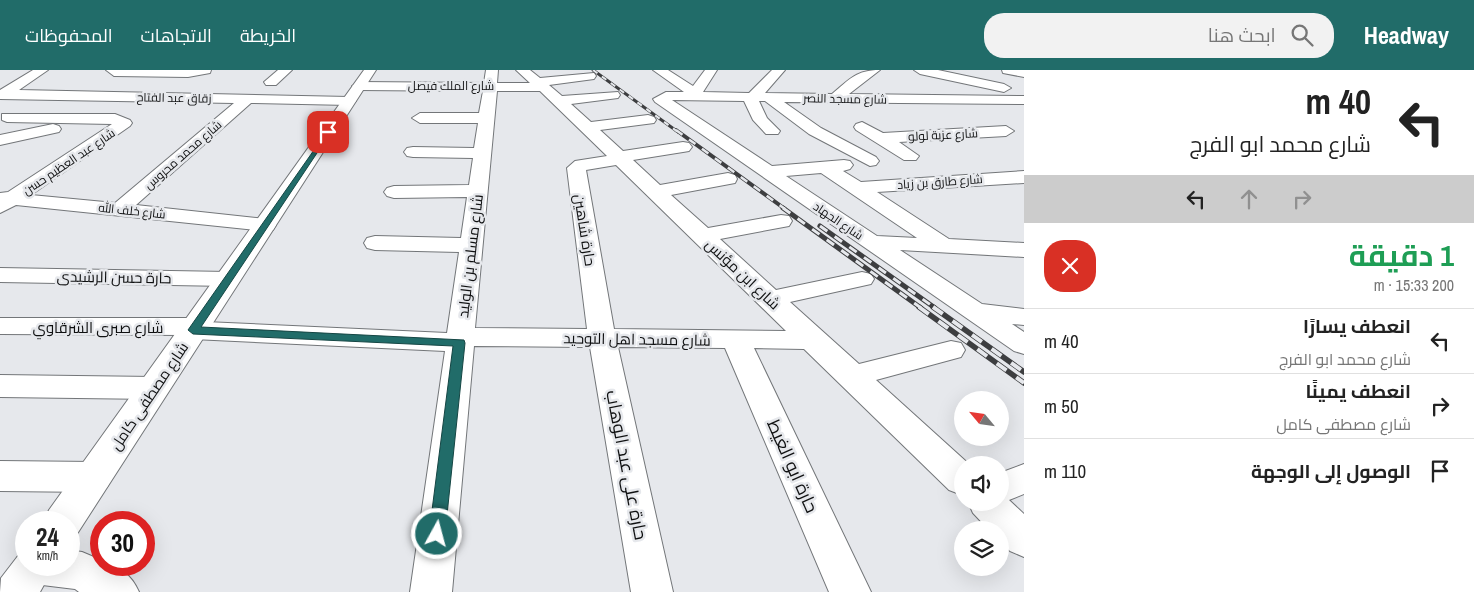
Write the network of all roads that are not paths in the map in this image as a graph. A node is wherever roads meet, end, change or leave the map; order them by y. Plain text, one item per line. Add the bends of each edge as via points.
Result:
1 (42, 70) edge
2 (112, 70) edge
3 (205, 70) edge
4 (658, 70) edge
5 (711, 70) edge
6 (779, 70) edge
7 (874, 70) edge
8 (920, 70) edge
9 (288, 76) edge
10 (589, 76) dead end
11 (491, 78) edge
12 (965, 79) junction
13 (355, 85) edge
14 (540, 85) edge
15 (16, 86) junction
16 (255, 86) junction
17 (109, 87) dead end
18 (1024, 92) edge
19 (698, 94) junction
20 (1, 95) edge
21 (613, 95) dead end
22 (666, 96) joint
23 (751, 97) junction
24 (770, 98) junction
25 (834, 99) junction
26 (855, 99) junction
27 (920, 99) junction
28 (942, 99) junction
29 (1024, 100) edge
30 (880, 113) dead end
31 (7, 117) dead end
32 (420, 118) dead end
33 (486, 118) junction
34 (98, 119) junction
35 (648, 120) dead end
36 (985, 120) dead end
37 (896, 122) dead end
38 (587, 127) junction
39 (862, 127) dead end
40 (772, 131) dead end
41 (1006, 131) dead end
42 (921, 136) junction
43 (880, 138) junction
44 (0, 140) edge
45 (683, 147) dead end
46 (412, 152) dead end
47 (482, 153) junction
48 (910, 156) dead end
49 (619, 158) junction
50 (825, 166) junction
51 (766, 172) junction
52 (1015, 178) edge
53 (728, 179) dead end
54 (857, 188) junction
55 (477, 191) junction
56 (1024, 191) edge
57 (394, 192) dead end
58 (656, 192) junction
59 (4, 201) edge
60 (120, 210) junction
61 (780, 221) dead end
62 (265, 225) junction
63 (702, 236) junction
64 (871, 242) junction
65 (375, 243) dead end
66 (471, 245) junction
67 (944, 246) junction
68 (1024, 250) edge
69 (0, 275) edge
70 (228, 279) junction
71 (862, 279) dead end
72 (770, 299) junction
73 (975, 312) junction
74 (1024, 318) edge
75 (0, 326) edge
76 (194, 329) junction
77 (602, 338) junction
78 (735, 339) junction
79 (460, 340) junction
80 (813, 340) junction
81 (1024, 345) edge
82 (951, 350) dead end
83 (854, 376) junction
84 (0, 386) edge
85 (154, 388) junction
86 (954, 472) edge
87 (0, 476) edge
88 (94, 477) junction
89 (1024, 479) edge
90 (1009, 485) edge
91 (71, 511) edge
92 (995, 511) edge
93 (1024, 539) edge
94 (21, 580) edge
95 (118, 592) edge
96 (431, 592) edge
97 (652, 592) edge
98 (850, 592) edge

1 - 15 street
2 - 3 street via 188,73
4 - 19 street
5 - 19 street
6 - 23 street
7 - 25 street via 850,84
8 - 12 street
9 - 16 street
10 - 14 street
11 - 13 street, شارع الملك فيصل
11 - 14 street, شارع الملك فيصل
11 - 33 street, شارع مسلم بن الوليد
12 - 18 street
12 - 27 street
13 - 16 street, زقاق عبد الفتاح
13 - 62 street, شارع مصطفى كامل
14 - 21 street
14 - 38 street, شارع ابن مؤنس
15 - 17 street
15 - 20 street
16 - 20 street, زقاق عبد الفتاح via 227,99
16 - 60 street, شارع محمد محروس
19 - 22 street, شارع مسجد النصر
19 - 23 street, شارع مسجد النصر
22 - 51 street, شارع الجهاد via 661,101
23 - 24 street, شارع مسجد النصر
23 - 40 street via 761,120
24 - 25 street, شارع مسجد النصر
24 - 50 street via 816,130 870,161
25 - 26 street, شارع مسجد النصر
26 - 27 street, شارع مسجد النصر
26 - 30 street
27 - 28 street, شارع مسجد النصر
28 - 29 street, شارع مسجد النصر
28 - 36 street
31 - 34 street, شارع عبد العظيم حسن
32 - 33 street
33 - 47 street, شارع مسلم بن الوليد
34 - 44 street
34 - 59 street, شارع عبد العظيم حسن via 119,120 124,125
35 - 38 street
37 - 42 street
38 - 49 street, شارع ابن مؤنس
39 - 43 street
41 - 42 street, شارع عزبة لولو
42 - 43 street, شارع عزبة لولو
43 - 48 street
45 - 49 street
46 - 47 street
47 - 55 street, شارع مسلم بن الوليد
49 - 58 street, شارع ابن مؤنس
49 - 77 street, حارة شاهين via 576,168
50 - 51 street
50 - 54 street
51 - 64 street, شارع الجهاد
52 - 54 street, شارع طارق بن زياد
52 - 56 street
53 - 58 street
54 - 67 street
55 - 57 street
55 - 66 street, شارع مسلم بن الوليد
58 - 63 street, شارع ابن مؤنس
59 - 60 street, شارع خلف الله
60 - 62 street, شارع خلف الله
61 - 63 street
62 - 70 street, شارع مصطفى كامل
63 - 72 street, شارع ابن مؤنس
64 - 67 street
64 - 73 street, شارع الجهاد
65 - 66 street
66 - 79 street, شارع مسلم بن الوليد
67 - 68 street
69 - 70 street, حارة حسن الرشيدى
70 - 76 street, شارع مصطفى كامل
71 - 72 street
72 - 80 street, شارع ابن مؤنس
73 - 74 street
73 - 81 street, شارع الجهاد
75 - 76 street, شارع صبرى الشرقاوي
76 - 79 street, شارع صبرى الشرقاوي
76 - 85 street, شارع مصطفى كامل
77 - 78 street, شارع مسجد اهل التوحيد
77 - 79 street, شارع مسجد اهل التوحيد
77 - 97 street, حارة على عبد الوهاب
78 - 80 street, شارع مسجد اهل التوحيد
78 - 98 street, حارة ابو الغيط
79 - 96 street, شارع مسلم بن الوليد
80 - 83 street, شارع ابن مؤنس
82 - 83 street
83 - 86 street, شارع ابن مؤنس
84 - 85 street
85 - 88 street, شارع مصطفى كامل
87 - 88 street
88 - 91 street, شارع مصطفى كامل
89 - 90 street
92 - 93 street
94 - 95 street via 82,571

